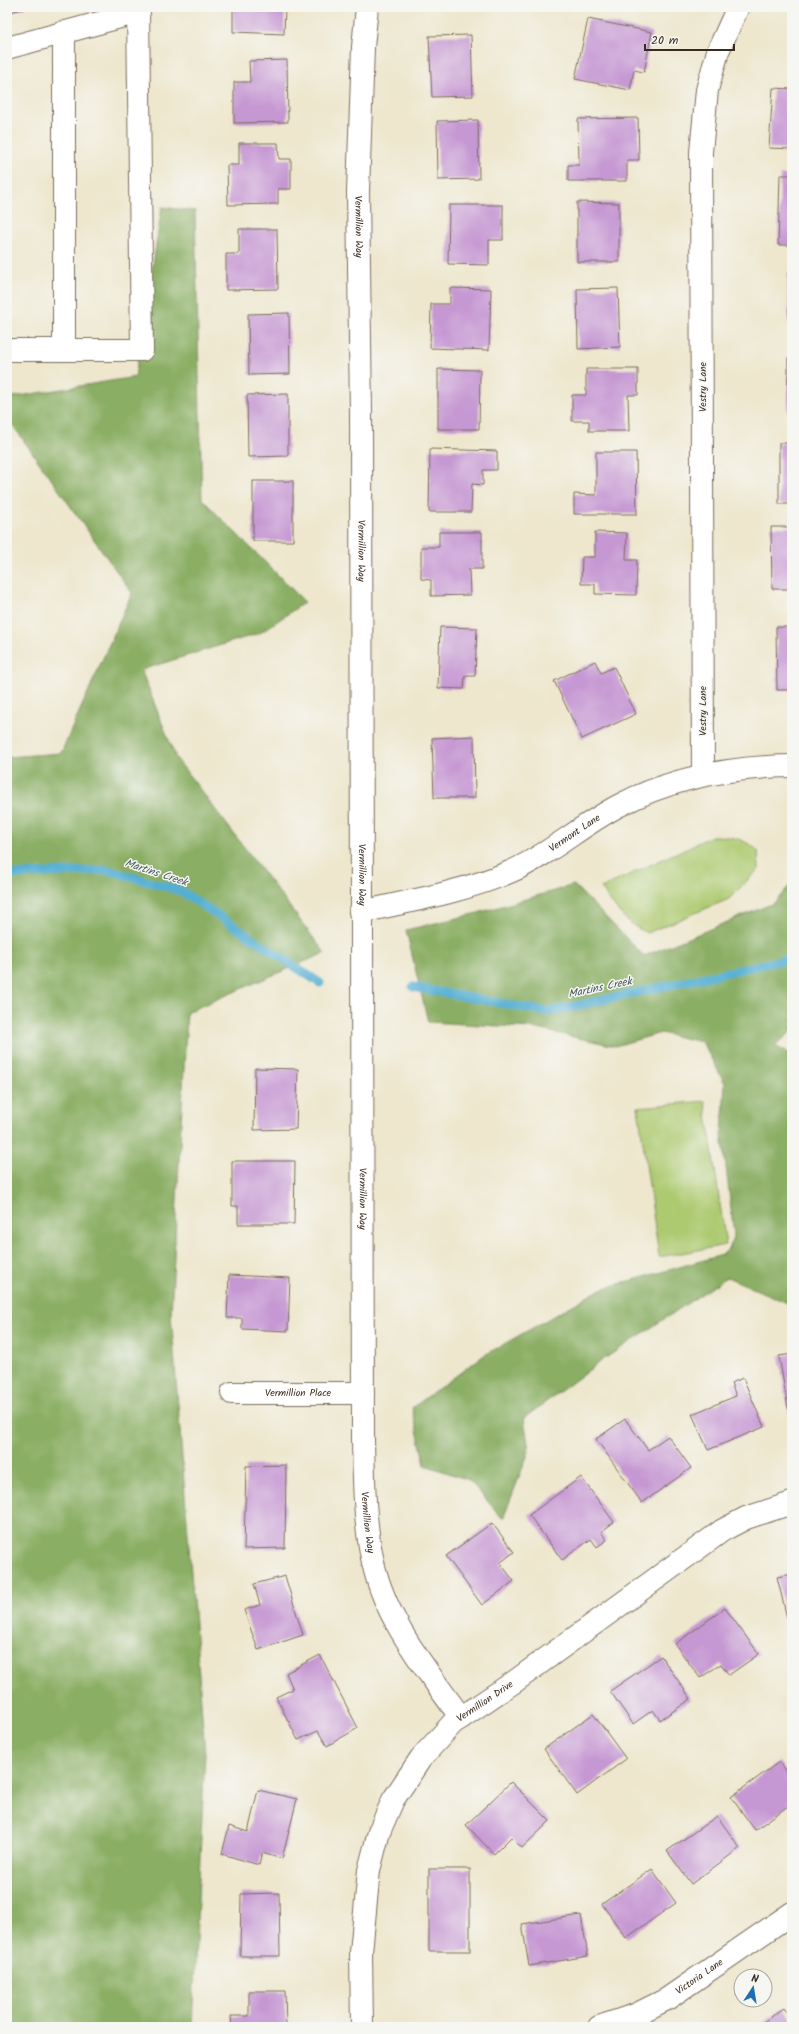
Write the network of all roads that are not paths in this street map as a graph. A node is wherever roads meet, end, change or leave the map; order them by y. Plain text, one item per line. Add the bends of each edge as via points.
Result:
1 (367, 7) edge
2 (738, 7) edge
3 (138, 10) edge
4 (64, 32) junction
5 (7, 48) edge
6 (7, 350) edge
7 (64, 350) junction
8 (792, 766) edge
9 (703, 774) junction
10 (360, 912) junction
11 (232, 1393) dead end
12 (363, 1393) junction
13 (792, 1503) edge
14 (461, 1718) junction
15 (792, 1913) edge
16 (362, 2027) edge
17 (599, 2027) edge

1 - 10 street, Vermillion Way via 363,47 358,192 361,406
2 - 9 street, Vestry Lane via 718,51 707,90 701,152
3 - 4 street
3 - 7 street via 142,350
4 - 5 street
4 - 7 street
6 - 7 street
8 - 9 street, Vermont Lane
9 - 10 street, Vermont Lane via 651,790 619,805 513,870 470,887
10 - 12 street, Vermillion Way
11 - 12 street, Vermillion Place
12 - 14 street, Vermillion Way via 365,1515 373,1563 383,1594 405,1637
13 - 14 street, Vermillion Drive via 746,1518 723,1530
14 - 16 street, Vermillion Drive via 453,1723 421,1758 393,1800 379,1832 369,1870 361,1952
15 - 17 street, Victoria Lane via 667,1999 635,2015

